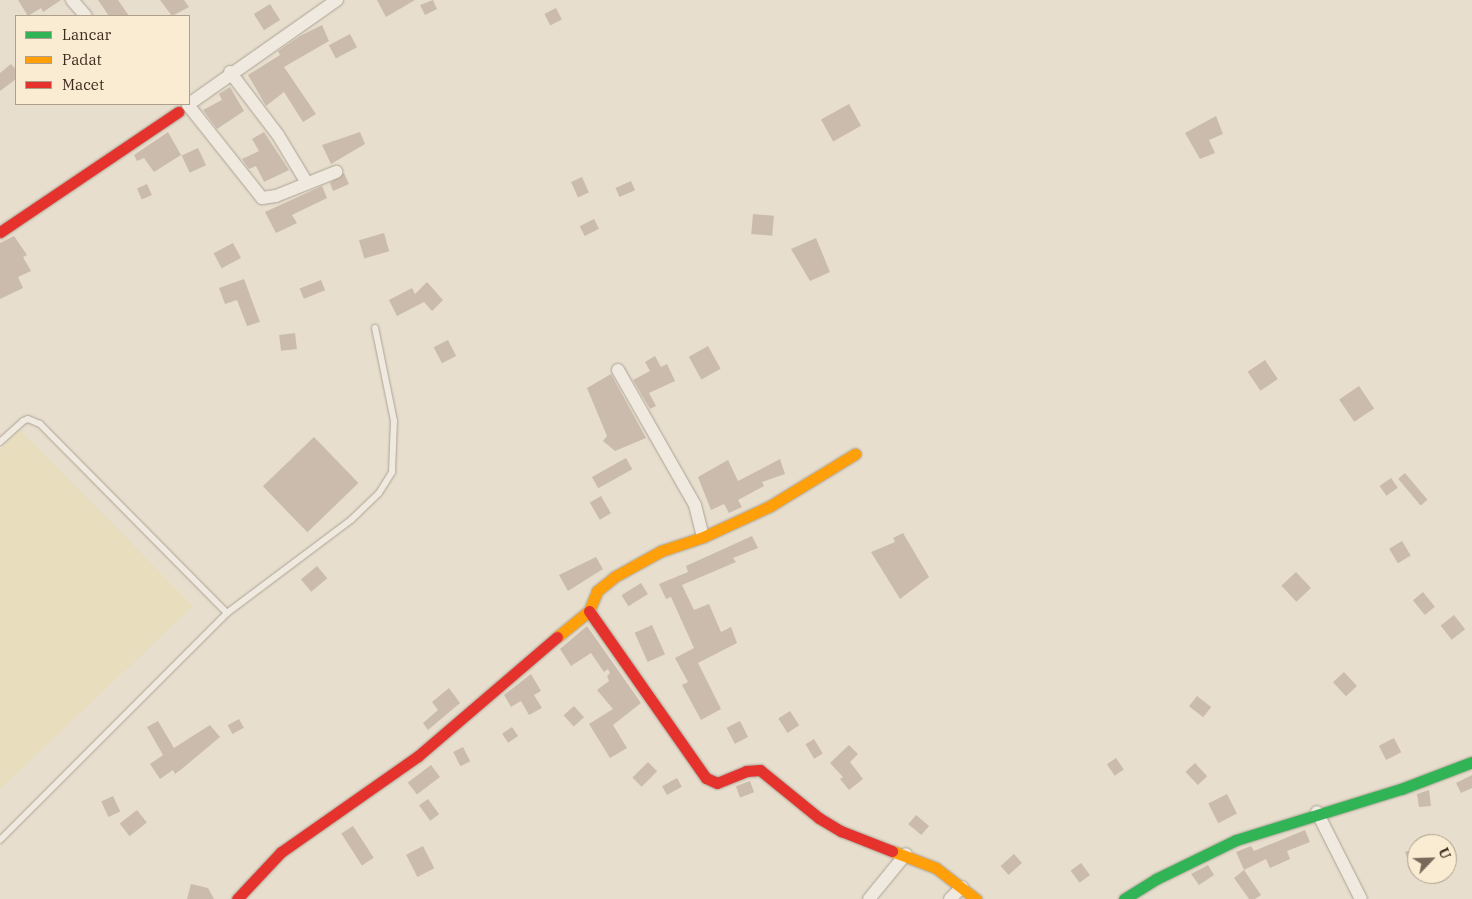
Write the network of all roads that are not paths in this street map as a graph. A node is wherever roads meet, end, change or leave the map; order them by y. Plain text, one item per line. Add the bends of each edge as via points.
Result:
1 (72, 0) edge
2 (337, 0) edge
3 (85, 15) edge
4 (230, 72) junction
5 (190, 101) edge
6 (183, 106) edge
7 (336, 172) dead end
8 (307, 183) junction
9 (3, 226) edge
10 (375, 328) dead end
11 (618, 370) dead end
12 (0, 442) edge
13 (855, 454) dead end
14 (703, 537) junction
15 (589, 611) junction
16 (227, 613) junction
17 (1472, 762) edge
18 (1317, 812) junction
19 (0, 840) edge
20 (906, 854) junction
21 (962, 887) junction
22 (237, 899) edge
23 (869, 899) edge
24 (950, 899) edge
25 (976, 899) edge
26 (1124, 899) edge
27 (1361, 899) edge

1 - 3 street
2 - 4 street
4 - 5 street
4 - 8 street via 278,135
6 - 8 street via 262,198 276,196
6 - 9 street
7 - 8 street
10 - 16 lane via 394,421 392,472 379,493 352,519
11 - 14 street via 695,505
12 - 16 lane via 23,421 28,419 40,424
13 - 14 street via 770,506
14 - 15 street via 661,551 614,576 597,591
15 - 20 street via 706,778 717,783 746,770 760,770 812,813 840,831
15 - 22 street via 418,756 281,852
16 - 19 lane
17 - 18 street via 1401,789
18 - 26 street via 1236,840 1164,875
18 - 27 street
20 - 21 street via 936,868
20 - 23 street
21 - 24 street
21 - 25 street

